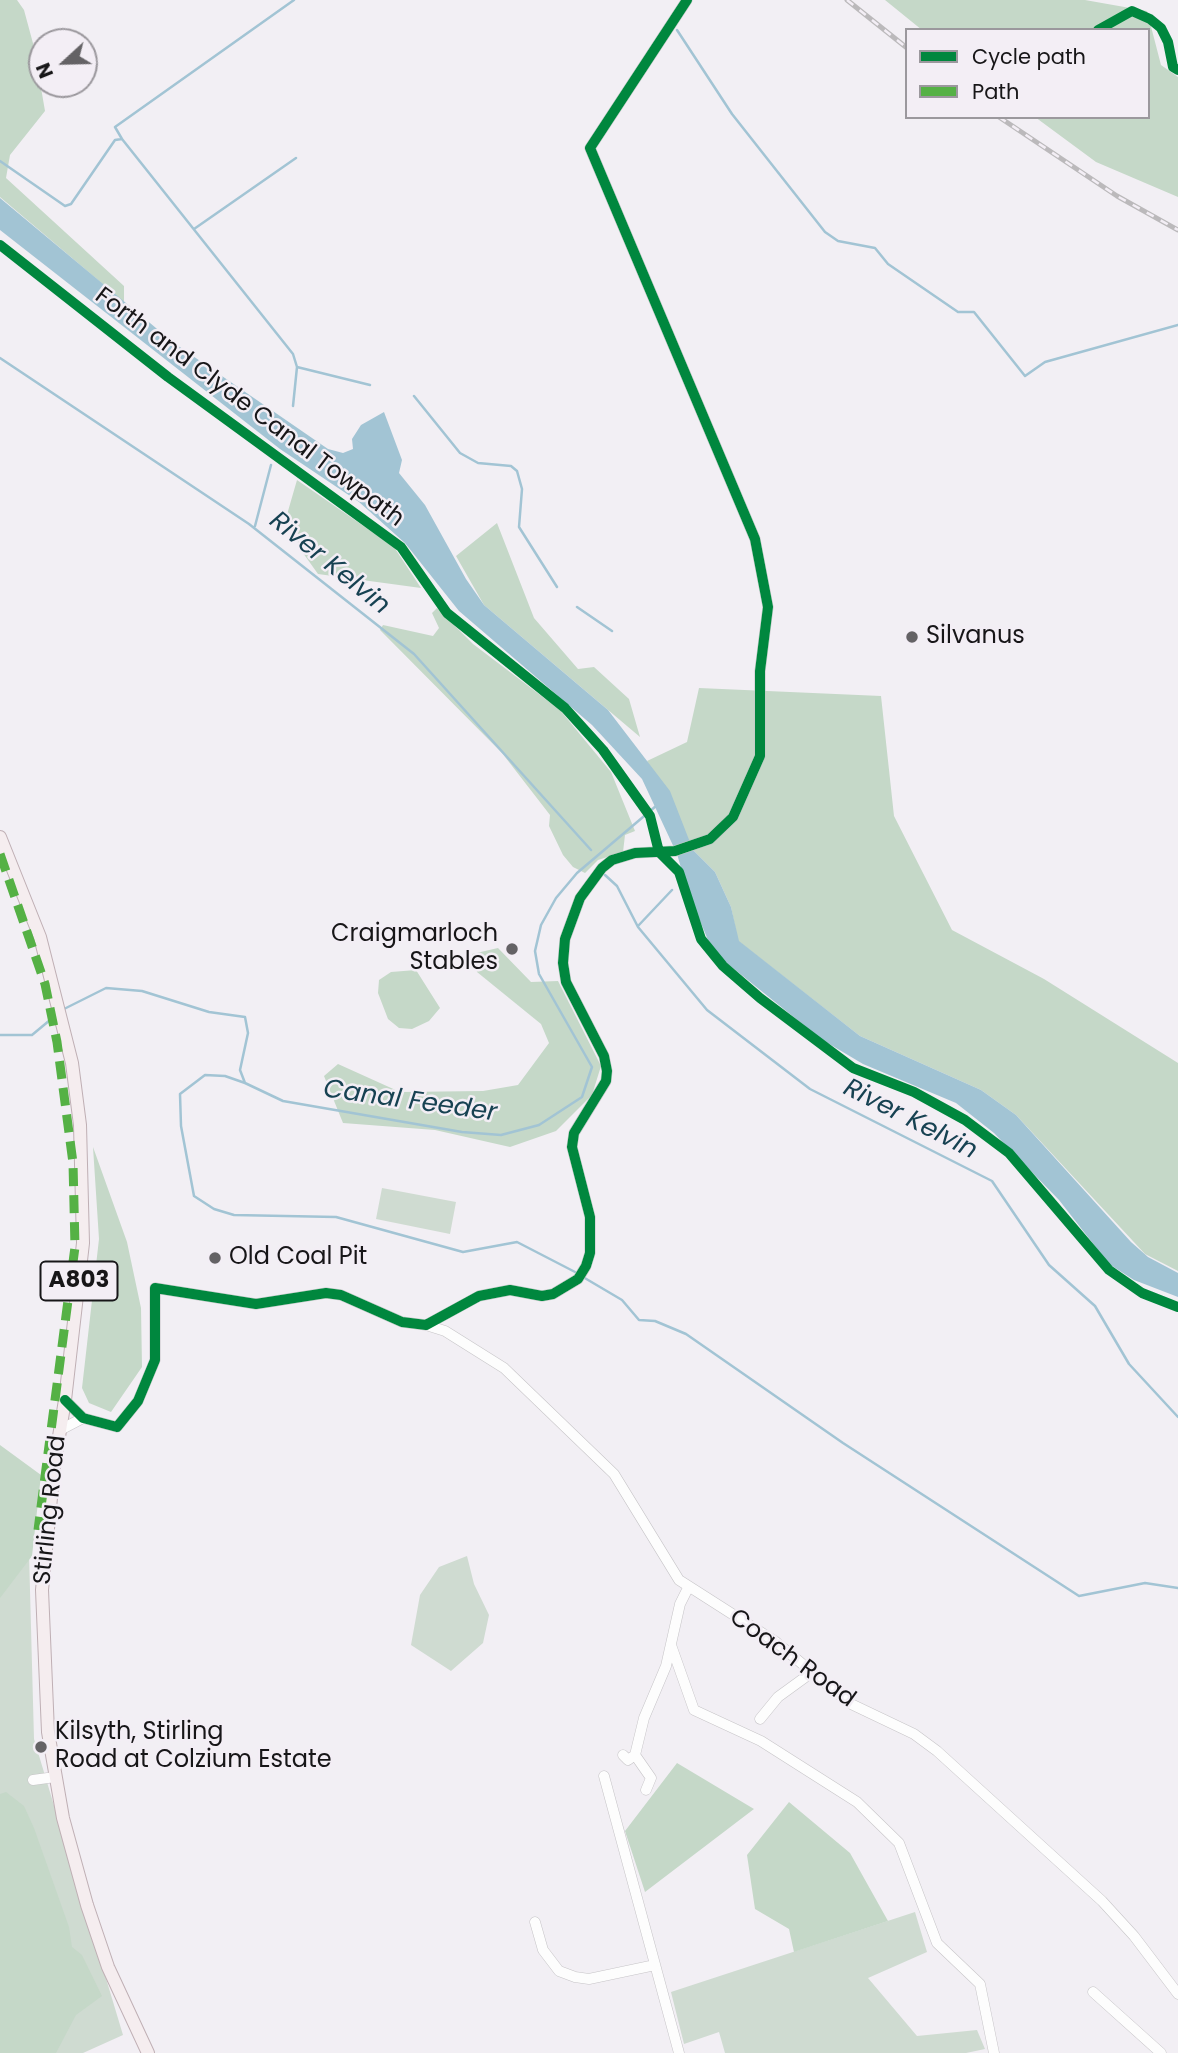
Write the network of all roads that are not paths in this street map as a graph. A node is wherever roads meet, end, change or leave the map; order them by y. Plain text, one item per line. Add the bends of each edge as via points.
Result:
1 (687, 0) edge
2 (0, 837) edge
3 (426, 1325) junction
4 (65, 1399) junction
5 (83, 1418) junction
6 (60, 1430) junction
7 (688, 1588) junction
8 (671, 1645) junction
9 (811, 1673) junction
10 (760, 1719) dead end
11 (623, 1755) dead end
12 (635, 1755) junction
13 (55, 1776) junction
14 (604, 1776) dead end
15 (33, 1780) dead end
16 (646, 1790) dead end
17 (535, 1922) dead end
18 (655, 1965) junction
19 (1093, 1992) dead end
20 (1178, 1994) edge
21 (148, 2053) edge
22 (679, 2053) edge
23 (995, 2053) edge
24 (1161, 2053) edge

1 - 3 street via 590,148 755,539 768,607 760,671 760,756 733,817 710,839 675,851 635,853 612,860 580,898 565,939 566,982 604,1056 607,1071 606,1081 574,1133 572,1147 590,1217 590,1253 580,1276 553,1294 510,1290 479,1296
2 - 4 main road, Stirling Road / A803 via 36,925 66,1044 80,1125 83,1243
3 - 5 street, Coach Road via 401,1322 334,1294 256,1304 155,1288 155,1360 138,1401 117,1427
3 - 7 street, Coach Road via 445,1331 504,1368 614,1474 671,1570
4 - 5 street
4 - 6 main road, Stirling Road / A803
5 - 6 street
6 - 13 main road, Stirling Road / A803 via 42,1590 48,1732
7 - 8 street
7 - 9 street, Coach Road via 752,1625
8 - 12 street
8 - 23 street via 694,1710 761,1741 857,1802 899,1843 937,1943 980,1984
9 - 10 street via 778,1697
9 - 20 street, Coach Road via 849,1703 915,1735 989,1796 1102,1901
11 - 12 street via 628,1760
12 - 16 street via 651,1778
13 - 15 street
13 - 21 main road, Stirling Road / A803 via 91,1917 108,1967
14 - 18 street
17 - 18 street via 543,1950 559,1971 575,1977 589,1979
18 - 22 street
19 - 24 street

